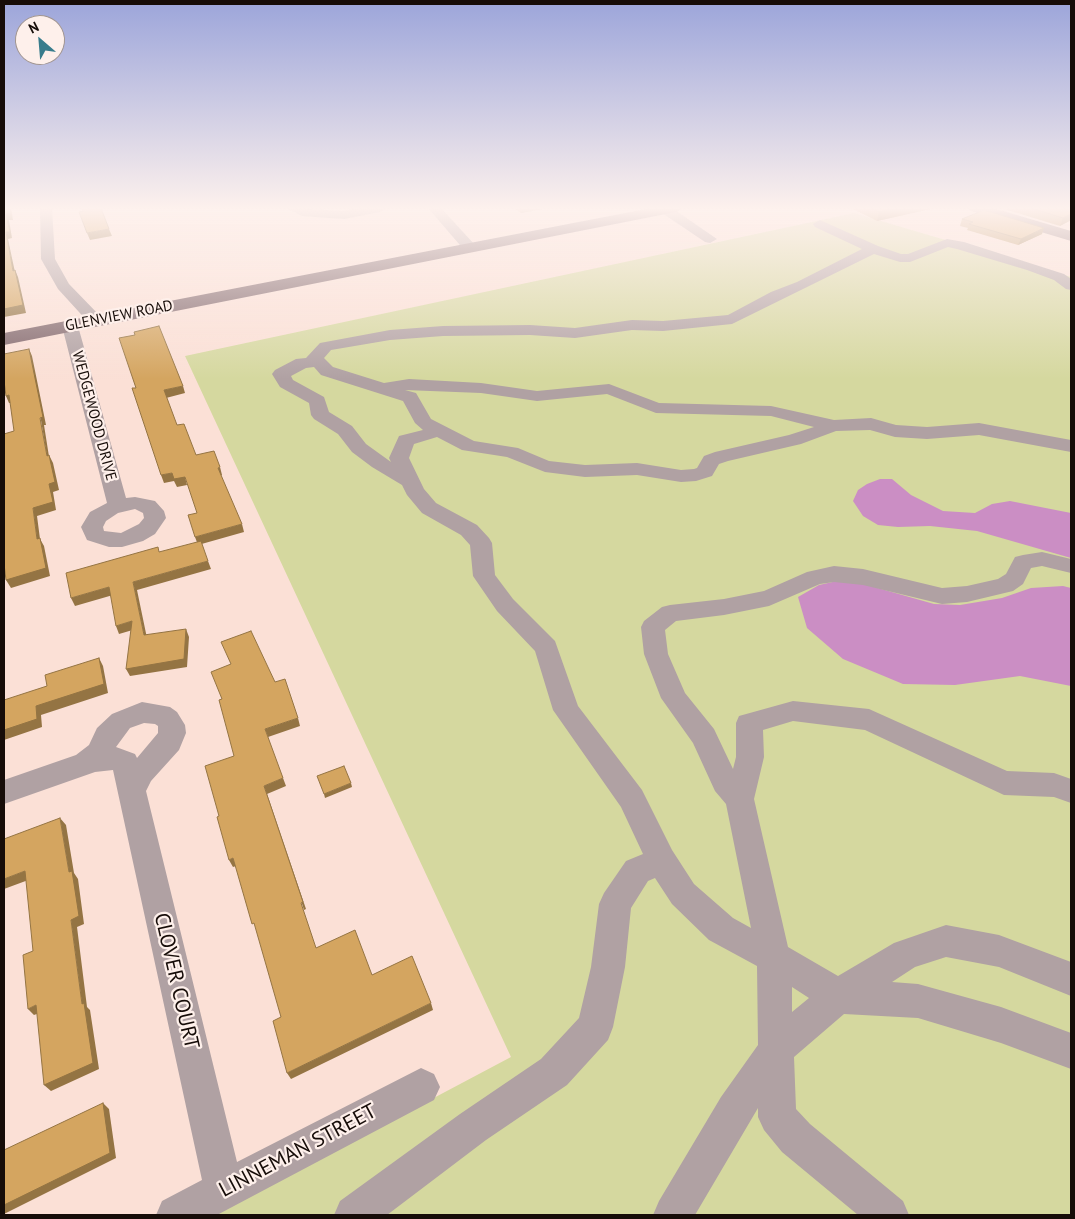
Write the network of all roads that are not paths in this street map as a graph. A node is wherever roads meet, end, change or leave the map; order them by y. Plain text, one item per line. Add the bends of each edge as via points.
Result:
1 (52, 265) edge
2 (382, 265) edge
3 (842, 265) edge
4 (1025, 265) edge
5 (1071, 286) edge
6 (95, 320) junction
7 (70, 326) junction
8 (4, 339) edge
9 (310, 362) junction
10 (384, 388) junction
11 (834, 426) junction
12 (439, 431) junction
13 (1071, 446) edge
14 (411, 482) junction
15 (118, 506) dead end
16 (1071, 566) edge
17 (85, 764) junction
18 (131, 780) junction
19 (1071, 791) edge
20 (4, 792) edge
21 (739, 799) junction
22 (661, 860) junction
23 (774, 957) junction
24 (1071, 979) edge
25 (838, 996) junction
26 (1071, 1051) edge
27 (775, 1052) junction
28 (420, 1087) dead end
29 (224, 1190) junction
30 (176, 1215) edge
31 (354, 1215) edge
32 (673, 1215) edge
33 (889, 1215) edge

1 - 6 street via 63,286
2 - 6 main road, GLENVIEW ROAD
3 - 9 street via 732,319 663,326 632,325 575,333 530,330 390,335 326,346
4 - 5 street via 1059,277
6 - 7 main road, GLENVIEW ROAD
7 - 8 main road, GLENVIEW ROAD
7 - 15 street, WEDGEWOOD DRIVE
9 - 10 street via 318,362 327,372
9 - 14 street via 291,367 281,374 286,383 318,401 320,415 345,430 359,448 379,463
10 - 11 street via 409,384 481,388 537,396 609,389 656,408 771,411
10 - 12 street via 410,397 424,423
11 - 12 street via 794,440 722,456 712,460 705,472 689,476 637,469 585,471 545,466 511,452 469,446
11 - 13 street via 871,424 895,431 928,433 979,429
12 - 14 street via 406,440 399,458
14 - 22 street via 414,491 429,508 469,530 481,543 484,576 505,605 546,647 566,710 632,799
16 - 21 street via 1042,559 1023,562 1015,579 1004,585 942,596 863,577 834,574 815,577 769,598 670,613 653,627 656,654 674,698 704,737 725,783
17 - 18 street via 114,758 125,762
17 - 18 street via 100,752 106,736 121,721 142,712 162,714 172,725 169,742
17 - 20 street
18 - 29 street, CLOVER COURT
19 - 21 street via 1054,785 1004,783 869,720 793,712 749,723 750,757
21 - 23 street
22 - 23 street via 683,894 721,929
22 - 31 street via 637,871 615,904 608,967 595,1027 554,1072
23 - 25 street
23 - 27 street
24 - 25 street via 999,951 946,941 906,954
25 - 26 street via 918,1001 1001,1025
25 - 27 street
27 - 32 street via 734,1110
27 - 33 street via 777,1117 796,1138
28 - 29 street, LINNEMAN STREET
29 - 30 street, LINNEMAN STREET

